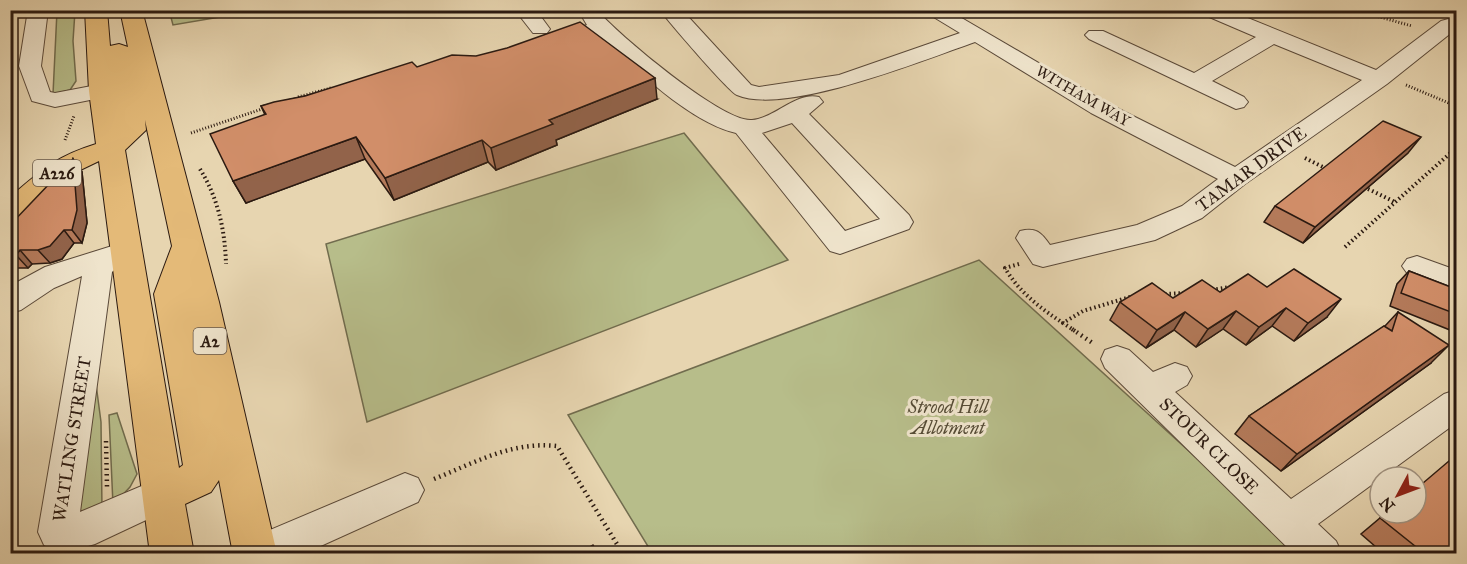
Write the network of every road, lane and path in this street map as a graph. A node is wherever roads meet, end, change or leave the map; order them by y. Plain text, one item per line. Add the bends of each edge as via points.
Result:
1 (38, 10) edge
2 (124, 10) edge
3 (131, 10) edge
4 (525, 10) edge
5 (670, 10) edge
6 (932, 10) edge
7 (1355, 10) edge
8 (1214, 12) dead end
9 (98, 15) edge
10 (593, 19) edge
11 (1447, 28) edge
12 (977, 34) junction
13 (1096, 35) dead end
14 (1272, 36) junction
15 (21, 51) edge
16 (1381, 77) junction
17 (843, 81) junction
18 (1195, 82) junction
19 (125, 85) junction
20 (333, 87) edge
21 (289, 100) edge
22 (1236, 102) dead end
23 (1456, 106) edge
24 (267, 107) edge
25 (74, 111) dead end
26 (795, 113) junction
27 (745, 128) junction
28 (193, 139) dead end
29 (70, 144) dead end
30 (1281, 146) junction
31 (111, 148) junction
32 (1456, 148) edge
33 (1333, 172) edge
34 (1236, 178) junction
35 (1354, 182) edge
36 (1395, 202) junction
37 (10, 213) edge
38 (188, 246) junction
39 (1037, 248) joint
40 (1345, 248) dead end
41 (117, 255) junction
42 (1417, 266) dead end
43 (1456, 281) edge
44 (1239, 286) edge
45 (1203, 291) edge
46 (1194, 292) edge
47 (1153, 294) edge
48 (1137, 296) edge
49 (10, 303) edge
50 (1063, 323) junction
51 (1117, 359) joint
52 (1456, 404) edge
53 (405, 490) joint
54 (163, 494) junction
55 (1289, 522) junction
56 (172, 554) edge
57 (256, 554) edge
58 (623, 554) edge
59 (1322, 554) edge

1 - 15 street
2 - 19 main road, A2 via 116,37
3 - 19 main road, A2
4 - 10 street via 538,40
5 - 17 street via 743,90 759,94
6 - 12 street, WITHAM WAY
7 - 11 path
8 - 14 street
9 - 19 main road, A2
10 - 27 street via 714,116
11 - 16 street, TAMAR DRIVE
12 - 17 street
12 - 34 street, WITHAM WAY via 1099,108
13 - 18 street
14 - 16 street
14 - 18 street
15 - 19 street via 42,98 61,100
16 - 23 path
16 - 30 street, TAMAR DRIVE
17 - 26 street
18 - 22 street
19 - 31 main road, A2 via 133,130
19 - 38 main road, A2 via 160,129
20 - 21 path
24 - 28 path via 190,132
25 - 29 path via 64,142
26 - 27 street
26 - 27 street via 899,222 840,244
30 - 33 path
30 - 34 street, TAMAR DRIVE
31 - 37 main road, A226 via 75,160
31 - 41 main road
32 - 36 path
34 - 39 street, TAMAR DRIVE via 1192,212 1145,233
35 - 36 path
36 - 40 path
38 - 54 main road, WATLING STREET via 171,294 204,469 198,479
38 - 57 main road, A2
39 - 50 path via 1005,268 1023,293
41 - 49 street via 47,278
41 - 54 main road
41 - 54 street, WATLING STREET via 98,272 58,532 63,536 81,531
42 - 43 street
44 - 45 path
46 - 47 path
48 - 50 path via 1083,311
50 - 51 path
51 - 55 street, STOUR CLOSE via 1162,383
52 - 55 street
53 - 57 street
53 - 58 path via 514,449 540,442 557,446
54 - 56 main road
55 - 59 street, STOUR CLOSE

